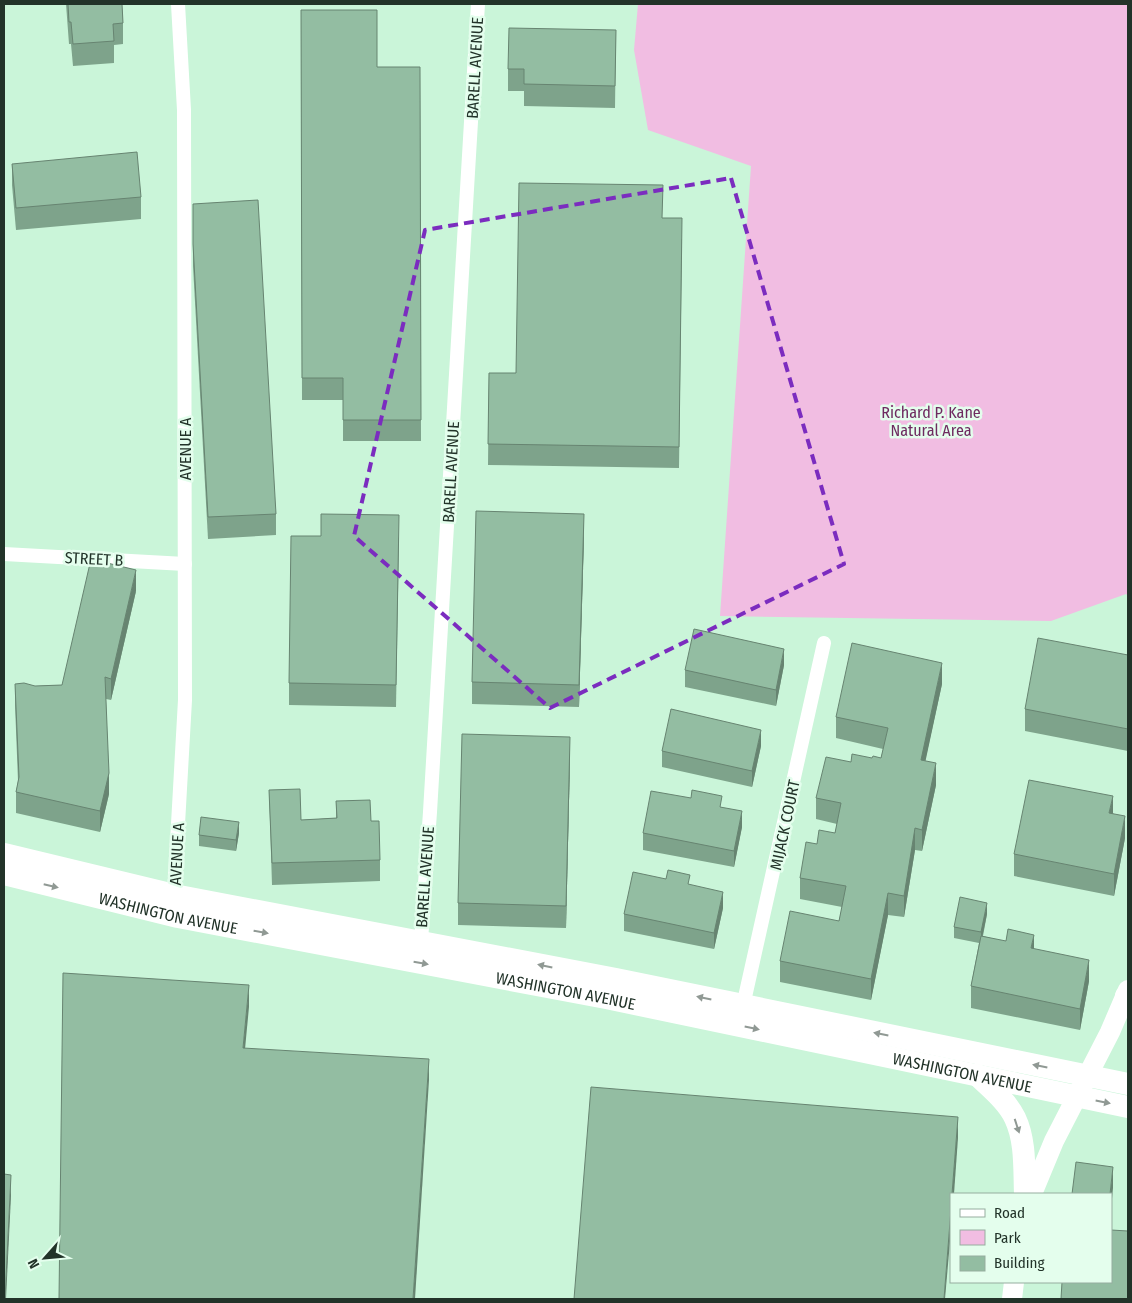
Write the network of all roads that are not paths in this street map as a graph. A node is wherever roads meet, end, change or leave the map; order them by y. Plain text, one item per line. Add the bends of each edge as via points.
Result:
1 (178, 4) edge
2 (478, 4) edge
3 (4, 554) edge
4 (185, 564) junction
5 (824, 644) dead end
6 (4, 854) edge
7 (4, 874) edge
8 (174, 895) junction
9 (420, 941) junction
10 (1128, 997) edge
11 (743, 1006) junction
12 (977, 1075) junction
13 (1088, 1075) junction
14 (1128, 1084) edge
15 (1077, 1097) junction
16 (1128, 1107) edge
17 (1025, 1193) edge
18 (1032, 1193) edge
19 (1014, 1283) edge
20 (1012, 1299) edge

1 - 4 street, AVENUE A via 184,99
2 - 9 street, BARELL AVENUE
3 - 4 street, STREET B
4 - 8 street, AVENUE A via 185,700
5 - 11 street, MIJACK COURT
6 - 8 main road, WASHINGTON AVENUE
7 -> 12 main road, WASHINGTON AVENUE via 178,917 606,998
8 - 9 main road, WASHINGTON AVENUE
11 -> 9 main road, WASHINGTON AVENUE
10 - 13 street
13 -> 11 main road, WASHINGTON AVENUE
12 - 15 main road, WASHINGTON AVENUE
12 -> 17 main road via 1015,1118 1022,1143
13 - 14 main road, WASHINGTON AVENUE
13 - 15 street
15 -> 16 main road, WASHINGTON AVENUE
15 - 18 street
19 - 20 street

